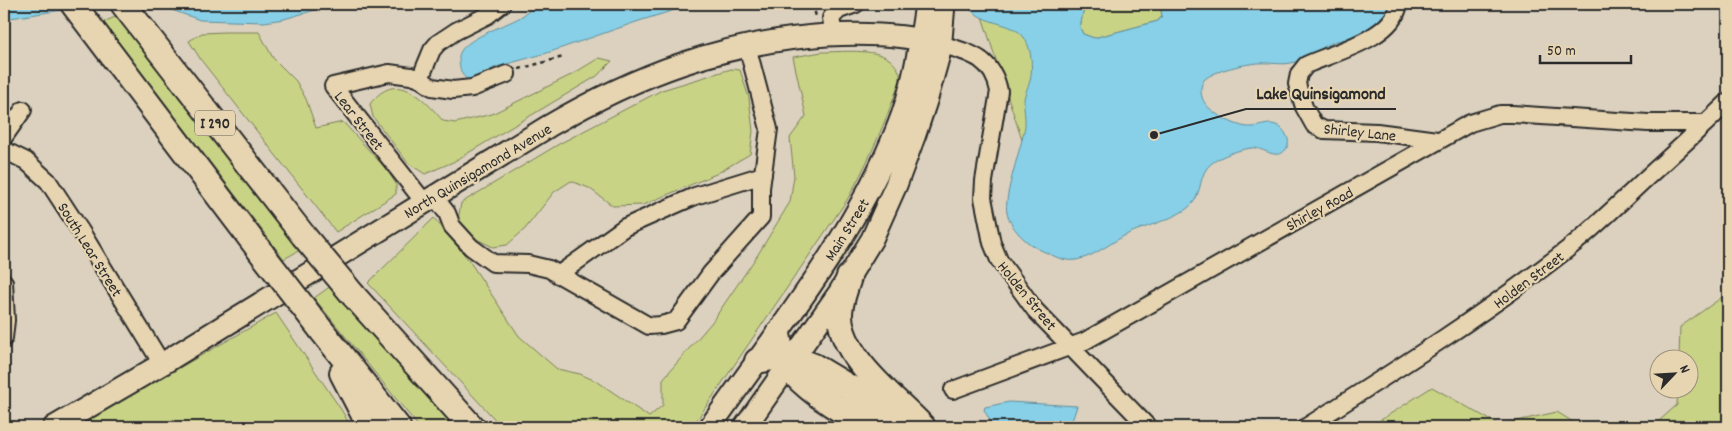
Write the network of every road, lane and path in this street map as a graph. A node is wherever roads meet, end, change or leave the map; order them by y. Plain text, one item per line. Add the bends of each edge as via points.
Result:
1 (73, 4) edge
2 (502, 4) edge
3 (813, 4) edge
4 (856, 4) edge
5 (926, 4) edge
6 (944, 4) edge
7 (1399, 4) edge
8 (126, 7) edge
9 (817, 21) dead end
10 (834, 35) junction
11 (930, 42) junction
12 (746, 46) junction
13 (564, 57) dead end
14 (507, 74) joint
15 (420, 79) junction
16 (1728, 102) edge
17 (23, 110) dead end
18 (1706, 123) junction
19 (4, 137) edge
20 (1438, 140) junction
21 (4, 150) edge
22 (763, 175) junction
23 (429, 199) junction
24 (558, 274) junction
25 (849, 277) junction
26 (4, 285) edge
27 (322, 331) junction
28 (4, 338) edge
29 (1071, 346) junction
30 (785, 354) junction
31 (757, 361) joint
32 (162, 364) junction
33 (953, 390) dead end
34 (54, 427) edge
35 (370, 427) edge
36 (398, 427) edge
37 (472, 427) edge
38 (710, 427) edge
39 (745, 427) edge
40 (868, 427) edge
41 (900, 427) edge
42 (922, 427) edge
43 (1148, 427) edge
44 (1306, 427) edge

1 - 27 highway, I 290, bridge
2 - 15 street via 438,44 432,50
3 - 9 path
4 - 10 street via 838,10 831,18
5 - 11 main road, Main Street
6 - 11 main road, Main Street
7 - 20 street, Shirley Lane via 1390,22 1377,34 1306,65 1298,74 1297,84 1308,116 1314,125 1324,130 1377,132
8 - 37 highway, I 290, bridge via 303,235
10 - 11 main road, North Quinsigamond Avenue via 862,34
10 - 12 main road, North Quinsigamond Avenue
11 - 25 main road, Main Street via 936,67 918,125 872,238
11 - 29 street, Holden Street via 982,60 996,78 999,91 983,198 992,243 999,260 1030,302
11 - 30 main road, Main Street via 898,128 869,192 837,246
12 - 22 street via 769,129
12 - 23 main road, North Quinsigamond Avenue via 667,68 612,91
13 - 14 path
14 - 15 street, Lear Street via 472,88 452,90 432,87
15 - 23 street, Lear Street via 389,74 333,86
16 - 18 street, Holden Street
17 - 19 street
18 - 20 street, Shirley Road via 1648,123 1500,114 1470,123
18 - 44 street, Holden Street via 1613,210 1541,270 1436,345
20 - 29 street, Shirley Road via 1085,342
21 - 32 street, South Lear Street via 26,161 48,181
22 - 24 street via 695,196 625,227
22 - 24 street via 761,217 711,273 676,321 649,326
23 - 24 street via 447,213 452,226 471,247 493,263 528,264
23 - 32 main road, North Quinsigamond Avenue
25 - 30 main road, Main Street
25 - 42 highway via 840,309 848,344 859,362
26 - 28 street
27 - 35 highway
27 - 36 highway, I 290
29 - 33 street, Shirley Road
29 - 43 street, Holden Street
30 - 31 highway
30 - 39 main road, Main Street
30 - 40 highway via 809,388
30 - 41 highway via 822,370 849,387
31 - 38 main road
32 - 34 main road, North Quinsigamond Avenue

